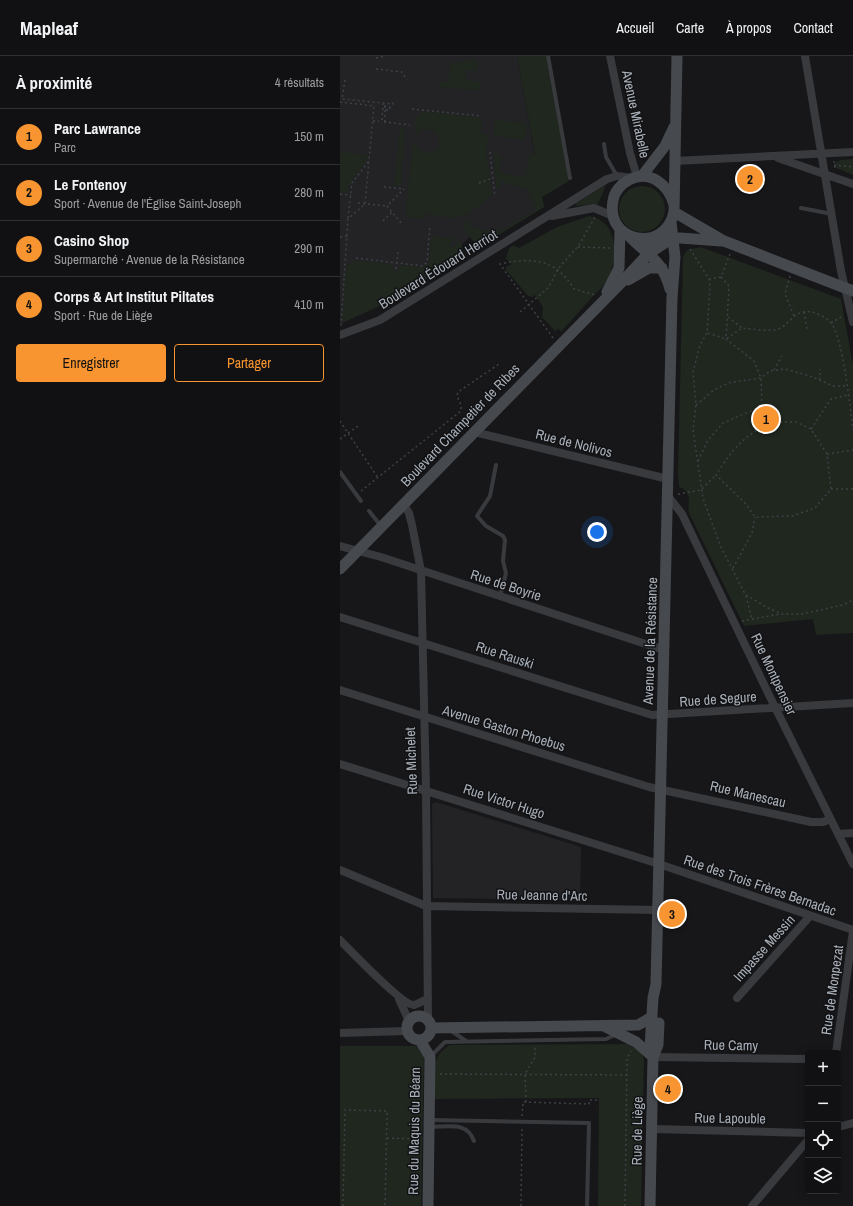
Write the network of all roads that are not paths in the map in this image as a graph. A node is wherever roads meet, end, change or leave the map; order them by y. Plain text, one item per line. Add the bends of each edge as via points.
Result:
1 (548, 56) edge
2 (610, 56) edge
3 (677, 56) edge
4 (805, 56) edge
5 (675, 125) junction
6 (604, 144) dead end
7 (853, 152) edge
8 (823, 154) junction
9 (774, 156) junction
10 (675, 161) junction
11 (826, 175) junction
12 (617, 176) junction
13 (637, 177) junction
14 (570, 178) dead end
15 (853, 184) edge
16 (801, 208) dead end
17 (673, 213) junction
18 (833, 214) junction
19 (613, 216) junction
20 (547, 217) junction
21 (624, 232) junction
22 (655, 237) junction
23 (679, 238) junction
24 (729, 243) junction
25 (648, 254) junction
26 (662, 268) junction
27 (619, 285) junction
28 (849, 290) edge
29 (599, 298) junction
30 (672, 298) junction
31 (853, 322) edge
32 (341, 334) edge
33 (474, 432) junction
34 (496, 465) dead end
35 (340, 472) edge
36 (668, 479) junction
37 (668, 496) junction
38 (361, 501) dead end
39 (404, 504) junction
40 (369, 511) dead end
41 (381, 527) junction
42 (340, 546) edge
43 (358, 551) junction
44 (340, 569) edge
45 (421, 571) junction
46 (500, 596) junction
47 (340, 617) edge
48 (422, 642) junction
49 (664, 650) junction
50 (340, 690) edge
51 (853, 703) edge
52 (775, 708) junction
53 (663, 715) junction
54 (423, 716) junction
55 (340, 764) edge
56 (661, 789) junction
57 (426, 790) junction
58 (830, 819) junction
59 (838, 834) junction
60 (853, 834) edge
61 (659, 864) junction
62 (853, 864) edge
63 (340, 870) edge
64 (426, 906) junction
65 (658, 910) junction
66 (810, 916) junction
67 (853, 930) edge
68 (340, 940) edge
69 (397, 995) junction
70 (737, 998) dead end
71 (428, 999) junction
72 (656, 1017) junction
73 (429, 1024) junction
74 (638, 1025) junction
75 (408, 1026) junction
76 (606, 1026) junction
77 (448, 1029) junction
78 (340, 1033) edge
79 (619, 1033) junction
80 (420, 1040) junction
81 (467, 1041) junction
82 (836, 1050) edge
83 (433, 1053) junction
84 (653, 1057) junction
85 (805, 1059) edge
86 (853, 1122) edge
87 (429, 1123) junction
88 (841, 1126) edge
89 (652, 1129) junction
90 (805, 1133) edge
91 (474, 1141) dead end
92 (805, 1144) edge
93 (428, 1206) edge
94 (587, 1206) edge
95 (650, 1206) edge
96 (752, 1206) edge

1 - 14 lane
2 - 13 street, Avenue Mirabelle
3 - 5 street
4 - 8 street
5 - 10 street
5 - 13 street via 665,146
6 - 12 lane via 606,157
7 - 8 street
8 - 9 street
8 - 11 street
9 - 10 street
9 - 11 street
10 - 17 street
11 - 15 street
11 - 18 street
12 - 13 street
12 - 20 street, Boulevard Édouard Herriot via 607,179
13 - 17 street via 651,177 667,187 672,196
13 - 19 street via 623,184 613,197
16 - 18 lane
17 - 22 street via 665,230
17 - 23 street, Avenue de la Résistance
17 - 24 street
18 - 28 street
19 - 20 street, Boulevard Édouard Herriot via 594,208
19 - 21 street
20 - 32 street, Boulevard Édouard Herriot via 380,320
21 - 22 street via 645,239
21 - 25 street, Avenue de la Résistance
21 - 29 street, Boulevard Champetier de Ribes via 619,268
22 - 23 street
22 - 25 street, Boulevard Champetier de Ribes
23 - 24 street
23 - 25 street
23 - 30 street, Avenue de la Résistance
24 - 28 street
25 - 26 street, Avenue de la Résistance
25 - 27 street, Boulevard Champetier de Ribes
26 - 27 street via 649,268
26 - 30 street, Avenue de la Résistance
27 - 29 street, Boulevard Champetier de Ribes
28 - 31 street
29 - 33 street, Boulevard Champetier de Ribes via 558,346
30 - 36 street, Avenue de la Résistance
33 - 36 street, Rue de Nolivos
33 - 39 street, Boulevard Champetier de Ribes
34 - 46 lane via 490,496 477,516 505,540 503,561 506,573
35 - 38 lane
36 - 37 street, Avenue de la Résistance
37 - 49 street, Avenue de la Résistance
37 - 52 street, Rue Montpensier via 682,514
39 - 41 street, Boulevard Champetier de Ribes
39 - 45 street, Rue Michelet via 409,513
40 - 41 lane
41 - 43 street, Boulevard Champetier de Ribes
42 - 43 street, Rue de Boyrie
43 - 44 street, Boulevard Champetier de Ribes
43 - 45 street, Rue de Boyrie
45 - 46 street, Rue de Boyrie
45 - 48 street, Rue Michelet
46 - 49 street, Rue de Boyrie
47 - 48 street, Rue Rauski
48 - 53 street, Rue Rauski via 652,715
48 - 54 street, Rue Michelet
49 - 53 street, Avenue de la Résistance
50 - 54 street, Avenue Gaston Phoebus
51 - 52 street, Rue de Segure
52 - 53 street, Rue de Segure
52 - 58 street, Rue Montpensier
53 - 56 street, Avenue de la Résistance
54 - 56 street, Avenue Gaston Phoebus
54 - 57 street, Rue Michelet
55 - 57 street, Rue Victor Hugo
56 - 58 street, Rue Manescau via 811,822
56 - 61 street, Avenue de la Résistance
57 - 61 street, Rue Victor Hugo
57 - 64 street, Rue Michelet
58 - 59 street, Rue Montpensier
59 - 60 street
59 - 62 street, Rue Montpensier
61 - 65 street, Avenue de la Résistance
61 - 66 street, Rue des Trois Frères Bernadac
63 - 64 street
64 - 65 street, Rue Jeanne d'Arc
64 - 71 street, Rue Michelet
65 - 72 street, Avenue de la Résistance via 656,984 659,998
66 - 67 street, Rue des Trois Frères Bernadac
66 - 70 street, Impasse Messin
67 - 82 street, Rue de Monpezat
68 - 69 street
69 - 71 street via 414,1005
69 - 75 street via 405,1008
71 - 73 street, Rue Michelet
72 - 74 street
72 - 84 street, Rue de Liège via 658,1045
73 - 75 street via 420,1016
73 - 77 street
73 - 80 street via 427,1037
74 - 76 street
74 - 79 lane
75 - 78 street
75 - 80 street via 412,1038
76 - 77 street
76 - 79 street
77 - 81 lane
79 - 81 lane via 606,1039
79 - 84 street via 636,1042
80 - 83 street, Rue du Maquis du Béarn
81 - 83 lane via 445,1042
83 - 87 street, Rue du Maquis du Béarn
84 - 85 street, Rue Camy
84 - 89 street, Rue de Liège
86 - 88 street
87 - 91 lane via 464,1127
87 - 93 street, Rue du Maquis du Béarn
87 - 94 lane via 474,1120 589,1123
89 - 90 street, Rue Lapouble
89 - 95 street, Rue de Liège
92 - 96 street

